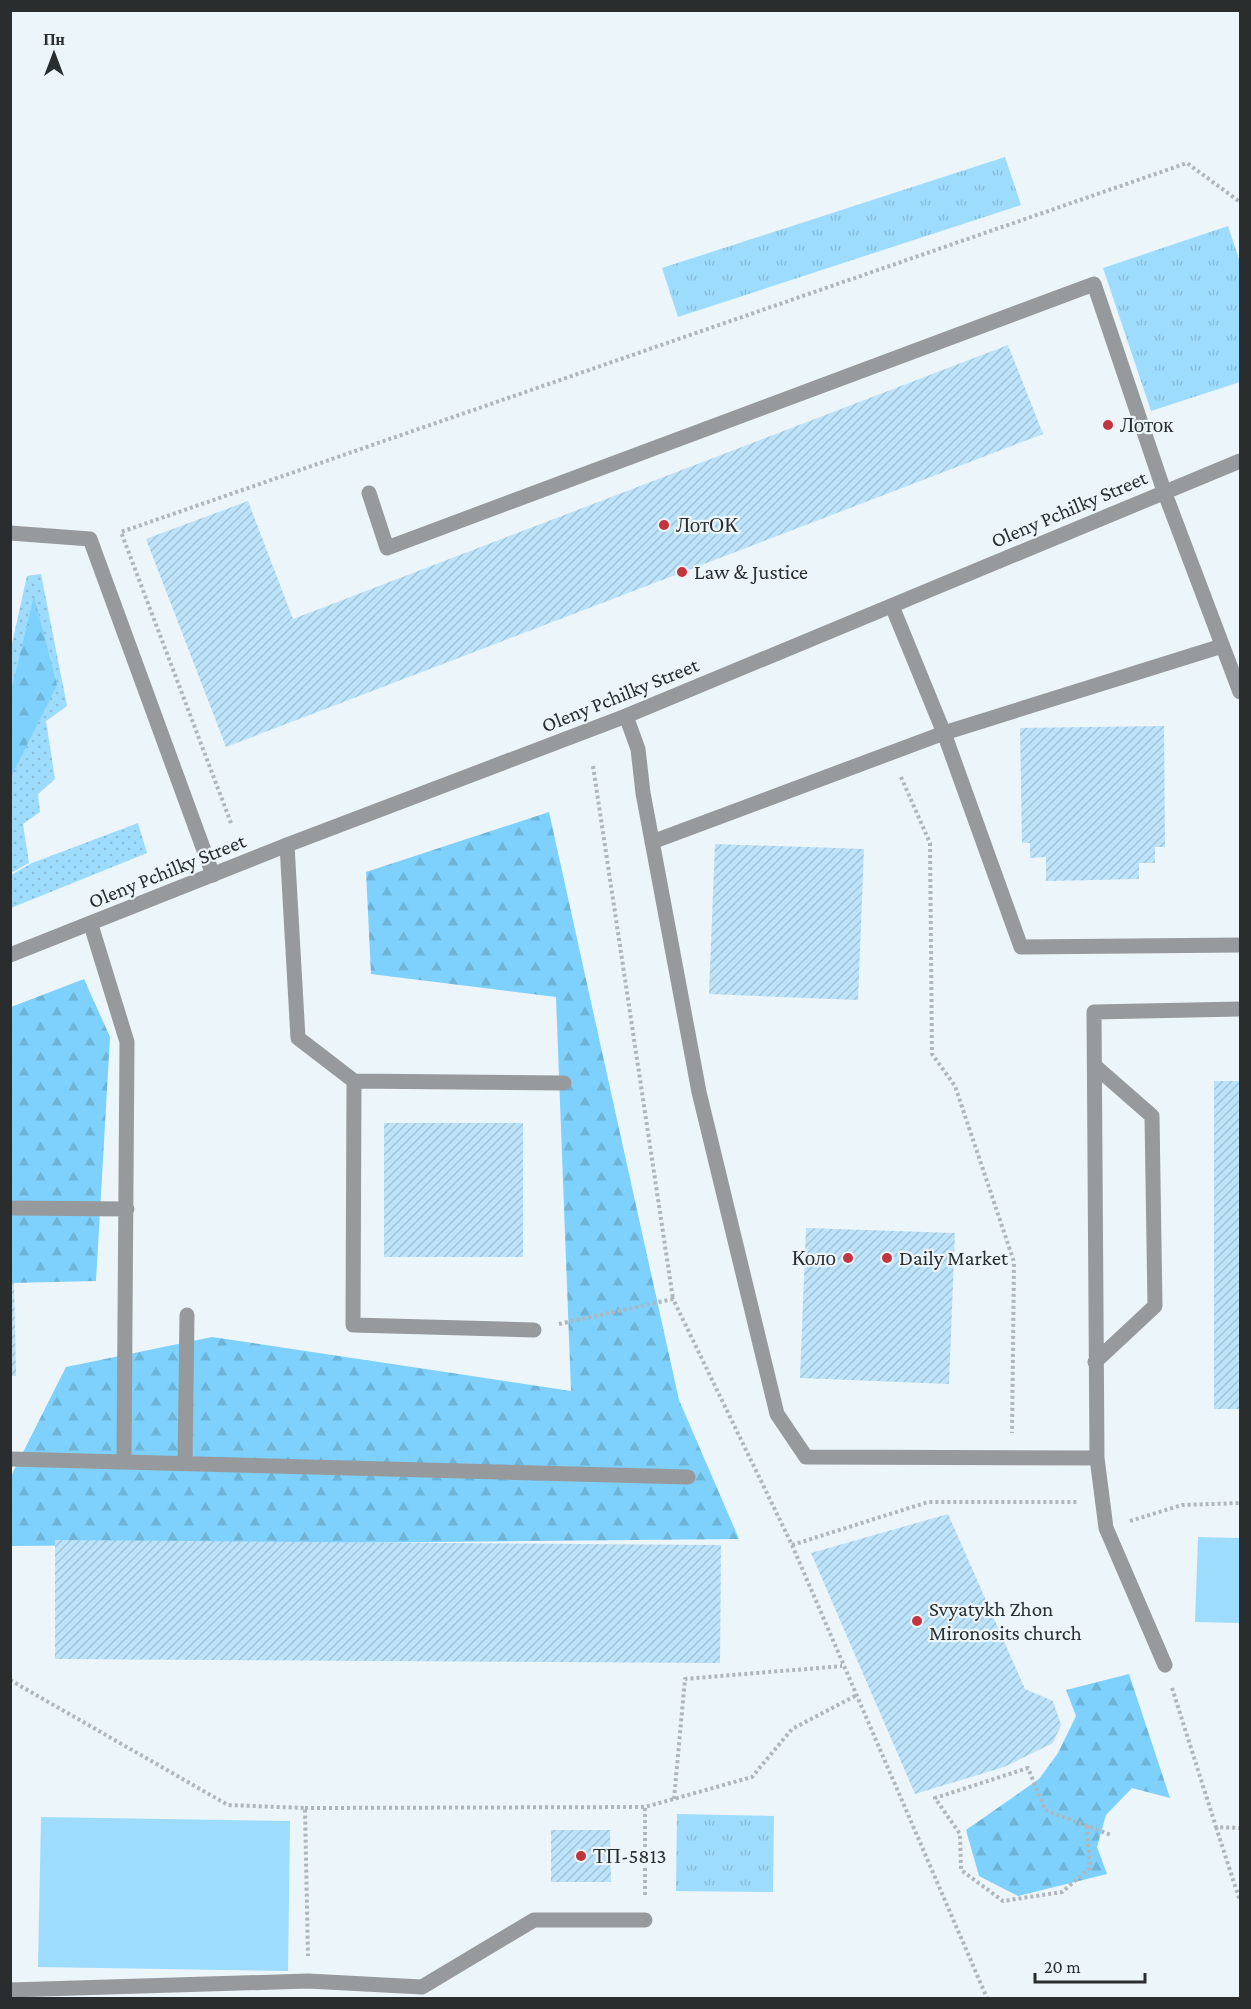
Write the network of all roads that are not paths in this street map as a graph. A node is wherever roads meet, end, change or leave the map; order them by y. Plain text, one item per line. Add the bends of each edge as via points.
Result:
1 (1240, 461) edge
2 (1164, 492) junction
3 (369, 493) dead end
4 (10, 533) edge
5 (892, 606) junction
6 (1222, 646) junction
7 (1240, 692) edge
8 (626, 716) junction
9 (944, 733) junction
10 (652, 842) junction
11 (287, 845) junction
12 (213, 875) junction
13 (91, 925) junction
14 (1240, 945) edge
15 (10, 955) edge
16 (1240, 1009) edge
17 (1096, 1067) junction
18 (354, 1082) junction
19 (564, 1083) dead end
20 (10, 1208) edge
21 (127, 1209) junction
22 (187, 1316) dead end
23 (534, 1330) road end
24 (1095, 1362) junction
25 (1097, 1458) junction
26 (10, 1459) edge
27 (124, 1460) junction
28 (185, 1463) junction
29 (688, 1477) dead end
30 (1165, 1665) road end
31 (645, 1920) road end
32 (10, 1990) edge
33 (422, 1993) edge

1 - 2 street, Oleny Pchilky Street
2 - 3 street via 1094,284 387,549
2 - 5 street, Oleny Pchilky Street
2 - 6 street
4 - 12 street via 90,539
5 - 8 street, Oleny Pchilky Street
5 - 9 street
6 - 7 street
6 - 9 street
8 - 10 street via 638,749
8 - 11 street, Oleny Pchilky Street
9 - 10 street
9 - 14 street via 1021,947
10 - 25 street via 699,1092 777,1414 806,1457
11 - 12 street, Oleny Pchilky Street
11 - 18 street via 298,1038
12 - 13 street, Oleny Pchilky Street
13 - 15 street, Oleny Pchilky Street
13 - 21 street via 128,1042
16 - 17 street via 1094,1012
17 - 24 street
17 - 24 street via 1152,1116 1155,1306
18 - 19 street
18 - 23 street via 352,1324
20 - 21 street
21 - 27 street
22 - 28 street
24 - 25 street
25 - 30 street via 1106,1528
26 - 27 street
27 - 28 street
28 - 29 street
31 - 33 street via 534,1920
32 - 33 street via 308,1981

